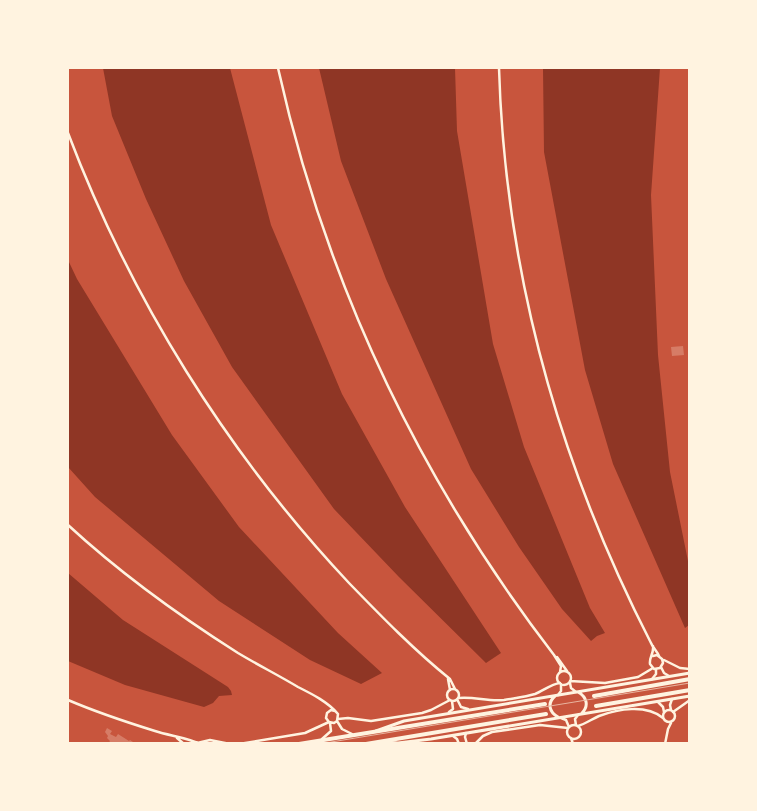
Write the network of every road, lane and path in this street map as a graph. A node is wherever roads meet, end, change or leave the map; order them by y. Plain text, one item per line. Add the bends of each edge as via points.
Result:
1 (278, 68) edge
2 (499, 68) edge
3 (68, 133) edge
4 (68, 525) edge
5 (653, 646) junction
6 (554, 655) junction
7 (653, 656) junction
8 (659, 656) junction
9 (662, 659) junction
10 (650, 664) junction
11 (674, 665) junction
12 (662, 666) junction
13 (654, 669) junction
14 (690, 669) edge
15 (560, 672) junction
16 (690, 673) edge
17 (569, 674) junction
18 (643, 675) junction
19 (670, 676) junction
20 (448, 678) junction
21 (558, 678) junction
22 (652, 679) junction
23 (690, 680) edge
24 (570, 681) junction
25 (580, 681) junction
26 (560, 683) junction
27 (550, 686) junction
28 (455, 689) junction
29 (450, 690) junction
30 (690, 690) edge
31 (459, 692) junction
32 (577, 692) junction
33 (447, 694) junction
34 (558, 695) junction
35 (594, 696) dead end
36 (690, 696) edge
37 (458, 698) junction
38 (471, 698) junction
39 (672, 699) junction
40 (68, 700) edge
41 (451, 700) junction
42 (690, 700) edge
43 (657, 701) junction
44 (325, 703) junction
45 (545, 704) dead end
46 (439, 705) junction
47 (596, 706) dead end
48 (682, 707) junction
49 (472, 709) junction
50 (328, 712) junction
51 (336, 712) junction
52 (654, 712) junction
53 (664, 712) junction
54 (673, 712) junction
55 (448, 713) junction
56 (546, 714) dead end
57 (579, 714) junction
58 (326, 716) junction
59 (560, 717) junction
60 (348, 718) junction
61 (675, 718) junction
62 (338, 720) junction
63 (664, 720) junction
64 (330, 722) junction
65 (588, 722) junction
66 (672, 722) junction
67 (577, 726) junction
68 (317, 727) junction
69 (559, 728) junction
70 (569, 728) junction
71 (375, 731) junction
72 (580, 731) junction
73 (667, 732) junction
74 (466, 733) junction
75 (568, 734) junction
76 (354, 735) junction
77 (451, 735) junction
78 (578, 736) junction
79 (176, 737) junction
80 (571, 738) junction
81 (320, 740) junction
82 (382, 741) junction
83 (198, 743) edge
84 (475, 743) edge
85 (184, 744) edge
86 (193, 744) edge
87 (230, 744) edge
88 (239, 744) edge
89 (298, 744) edge
90 (366, 744) edge
91 (426, 744) edge
92 (437, 744) edge
93 (459, 744) edge
94 (466, 744) edge
95 (574, 744) edge
96 (665, 744) edge

1 - 6 street via 299,154 324,233 381,373 455,512 500,582
2 - 5 street via 511,214 542,364 587,502
3 - 20 street via 103,218 144,298 238,449 338,571
4 - 44 street via 124,573 185,618
5 - 7 street
5 - 8 street
6 - 15 street
6 - 17 street
7 - 8 street
7 - 10 street
8 - 9 street
9 - 11 street
9 - 12 street
10 - 13 street
10 - 18 street
11 - 12 street
11 - 14 street
12 - 13 street
12 - 19 street via 664,673
13 - 18 street
13 - 22 street
15 - 17 street
15 - 21 street
16 - 19 street
17 - 24 street
17 - 25 street
18 - 25 street via 601,683
19 - 22 street
20 - 28 street
20 - 29 street
21 - 26 street
21 - 27 street
22 - 32 street
23 - 35 main road
24 - 25 street
24 - 26 street
24 - 32 street via 571,688
26 - 27 street
26 - 34 street
27 - 38 street via 528,696 500,701
28 - 29 street
28 - 31 street
29 - 33 street
30 - 47 main road
31 - 37 street
31 - 38 street
32 - 34 street
32 - 57 street via 587,702
33 - 41 street
33 - 46 street
34 - 49 street
34 - 59 street via 550,707
36 - 39 street
37 - 38 street
37 - 41 street
37 - 49 street via 463,708
39 - 43 street
39 - 54 street
40 - 79 street
41 - 46 street
41 - 55 street via 452,708
42 - 48 street
43 - 53 street via 662,704
43 - 57 street
44 - 50 street
44 - 51 street
45 - 71 main road
46 - 60 street via 425,712 380,720
48 - 54 street
48 - 61 street
49 - 55 street
50 - 51 street
50 - 58 street
51 - 60 street
51 - 62 street
52 - 53 street
52 - 63 street
52 - 65 street via 630,710 604,714
53 - 54 street
53 - 63 street
54 - 61 street
55 - 71 street via 398,722
56 - 82 main road
57 - 59 street
57 - 67 street via 575,719
58 - 64 street
58 - 68 street
59 - 70 street via 566,720
59 - 74 street
60 - 62 street
61 - 66 street
62 - 64 street
62 - 76 street via 342,730
63 - 66 street
63 - 73 street
64 - 68 street
64 - 81 street via 331,733
65 - 67 street
65 - 72 street
66 - 73 street
67 - 70 street
67 - 72 street
68 - 88 street
69 - 70 street
69 - 75 street
69 - 84 street via 543,725 489,733
70 - 75 street
71 - 76 main road
72 - 78 street
73 - 96 street
74 - 77 street
74 - 94 street
75 - 80 street
76 - 81 main road
77 - 82 street via 402,743
77 - 93 street
78 - 80 street
78 - 95 street
79 - 83 street
79 - 85 street
80 - 95 street
81 - 89 main road
82 - 90 main road
83 - 86 street
83 - 87 street via 214,740
91 - 92 street

